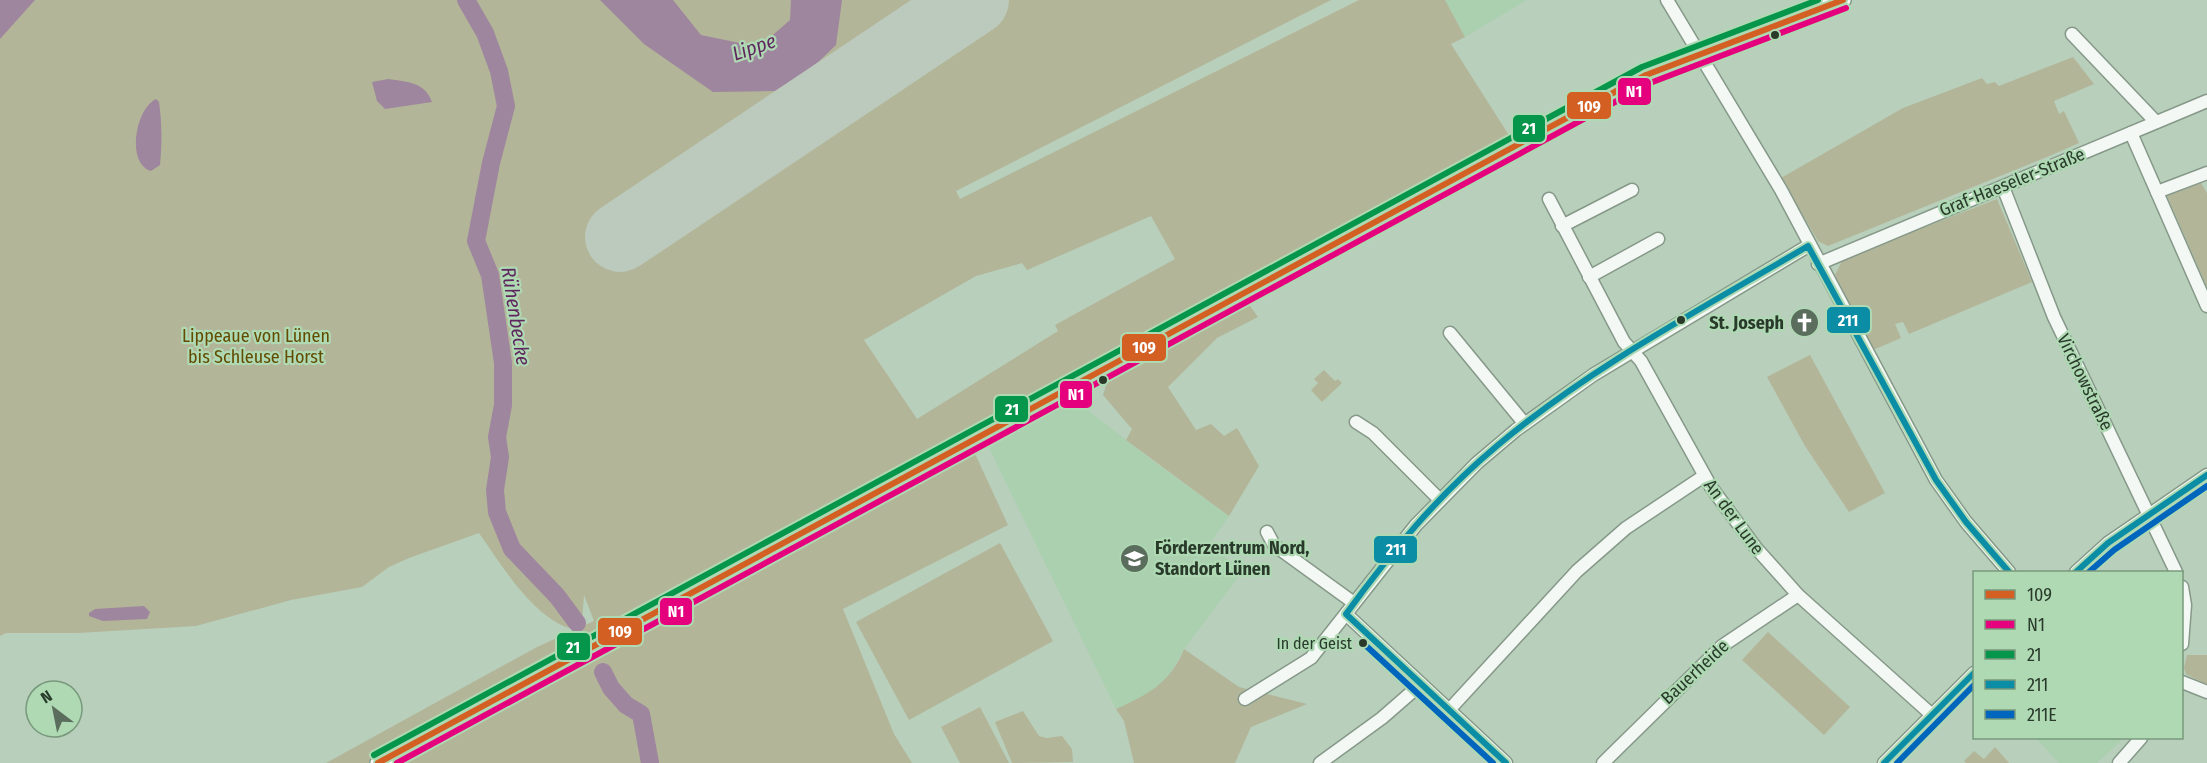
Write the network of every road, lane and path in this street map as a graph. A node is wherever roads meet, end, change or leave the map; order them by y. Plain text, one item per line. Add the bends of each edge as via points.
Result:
1 (1667, 0) edge
2 (1843, 0) edge
3 (2072, 34) dead end
4 (1700, 54) junction
5 (2207, 101) edge
6 (2156, 122) junction
7 (2131, 133) junction
8 (2207, 173) edge
9 (2002, 187) junction
10 (1632, 190) dead end
11 (2157, 192) junction
12 (1548, 199) dead end
13 (1562, 226) junction
14 (1658, 240) dead end
15 (1808, 246) junction
16 (1818, 264) junction
17 (1589, 277) junction
18 (2207, 306) edge
19 (1450, 333) dead end
20 (1633, 352) junction
21 (1356, 422) dead end
22 (1524, 423) junction
23 (2207, 475) edge
24 (1704, 476) junction
25 (1440, 500) junction
26 (2149, 514) junction
27 (1267, 532) dead end
28 (2007, 571) edge
29 (2078, 571) edge
30 (2175, 571) edge
31 (1798, 595) junction
32 (1354, 603) junction
33 (2183, 604) edge
34 (1346, 614) junction
35 (2183, 632) edge
36 (1973, 674) edge
37 (2183, 683) edge
38 (1421, 684) junction
39 (2207, 692) edge
40 (1245, 699) dead end
41 (1449, 710) junction
42 (1932, 715) junction
43 (2140, 739) edge
44 (378, 763) edge
45 (1320, 763) edge
46 (1506, 763) edge
47 (1603, 763) edge
48 (1884, 763) edge
49 (2119, 763) edge

1 - 4 street
2 - 4 street
3 - 6 street
4 - 15 street via 1777,184
4 - 44 street via 1646,75
5 - 6 street, Graf-Haeseler-Straße
6 - 7 street, Graf-Haeseler-Straße
7 - 9 street, Graf-Haeseler-Straße
7 - 11 street
8 - 11 street
9 - 16 street, Graf-Haeseler-Straße
9 - 26 street, Virchowstraße via 2054,317
10 - 13 street
11 - 18 street
12 - 13 street, An der Lune
13 - 17 street, An der Lune
14 - 17 street
15 - 16 street
15 - 20 street
16 - 28 street via 1936,480
17 - 20 street, An der Lune
19 - 22 street
20 - 22 street
20 - 24 street, An der Lune
21 - 25 street
22 - 25 street
23 - 26 street
24 - 31 street, An der Lune via 1734,522
24 - 41 street via 1626,528 1577,571
25 - 32 street via 1392,552
26 - 29 street via 2108,543
26 - 30 street, Virchowstraße
27 - 32 street via 1274,545
31 - 42 street, An der Lune
31 - 47 street, Bauerheide via 1717,651
32 - 34 street
33 - 35 street
34 - 38 street
34 - 40 street via 1311,658
36 - 42 street
37 - 39 street
38 - 41 street
38 - 45 street
41 - 46 street
42 - 48 street
43 - 49 street

